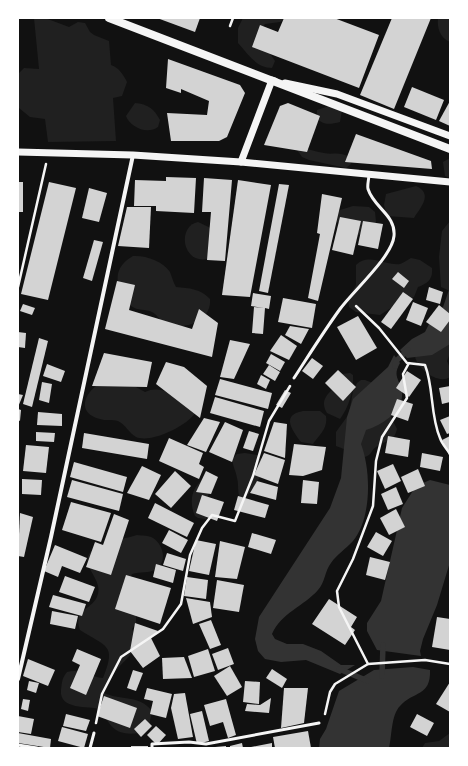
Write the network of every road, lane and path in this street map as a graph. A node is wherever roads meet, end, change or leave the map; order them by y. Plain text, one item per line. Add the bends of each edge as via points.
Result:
1 (109, 18) edge
2 (233, 18) edge
3 (230, 26) dead end
4 (272, 80) junction
5 (450, 136) edge
6 (450, 149) edge
7 (18, 152) edge
8 (48, 153) junction
9 (133, 155) junction
10 (241, 162) junction
11 (369, 174) junction
12 (450, 182) edge
13 (18, 287) edge
14 (348, 298) junction
15 (408, 363) junction
16 (294, 378) joint
17 (450, 454) edge
18 (368, 664) junction
19 (450, 664) edge
20 (18, 680) edge
21 (319, 722) joint
22 (94, 733) joint
23 (18, 745) edge
24 (37, 748) edge
25 (90, 748) edge
26 (152, 748) edge

1 - 4 main road
2 - 3 path
4 - 5 street via 337,94
4 - 6 main road
4 - 10 street
7 - 8 street
8 - 9 street
8 - 13 path
9 - 10 street
9 - 20 street
10 - 11 street
11 - 12 street
11 - 14 lane via 368,188 380,209 389,215 394,236 390,249 378,266
14 - 15 path via 379,328
14 - 16 lane
15 - 17 path via 425,365 430,379 432,403 440,438
15 - 18 path via 403,374 407,398 382,437 377,455 373,506 353,559 337,591 339,607
16 - 22 path via 269,421 253,476 235,521 212,515 202,528 190,555 181,604 163,629 121,656 102,694
18 - 19 path via 425,660
18 - 21 path via 335,684 330,692 324,717
21 - 26 lane via 206,744 152,744
22 - 25 lane
23 - 24 lane

